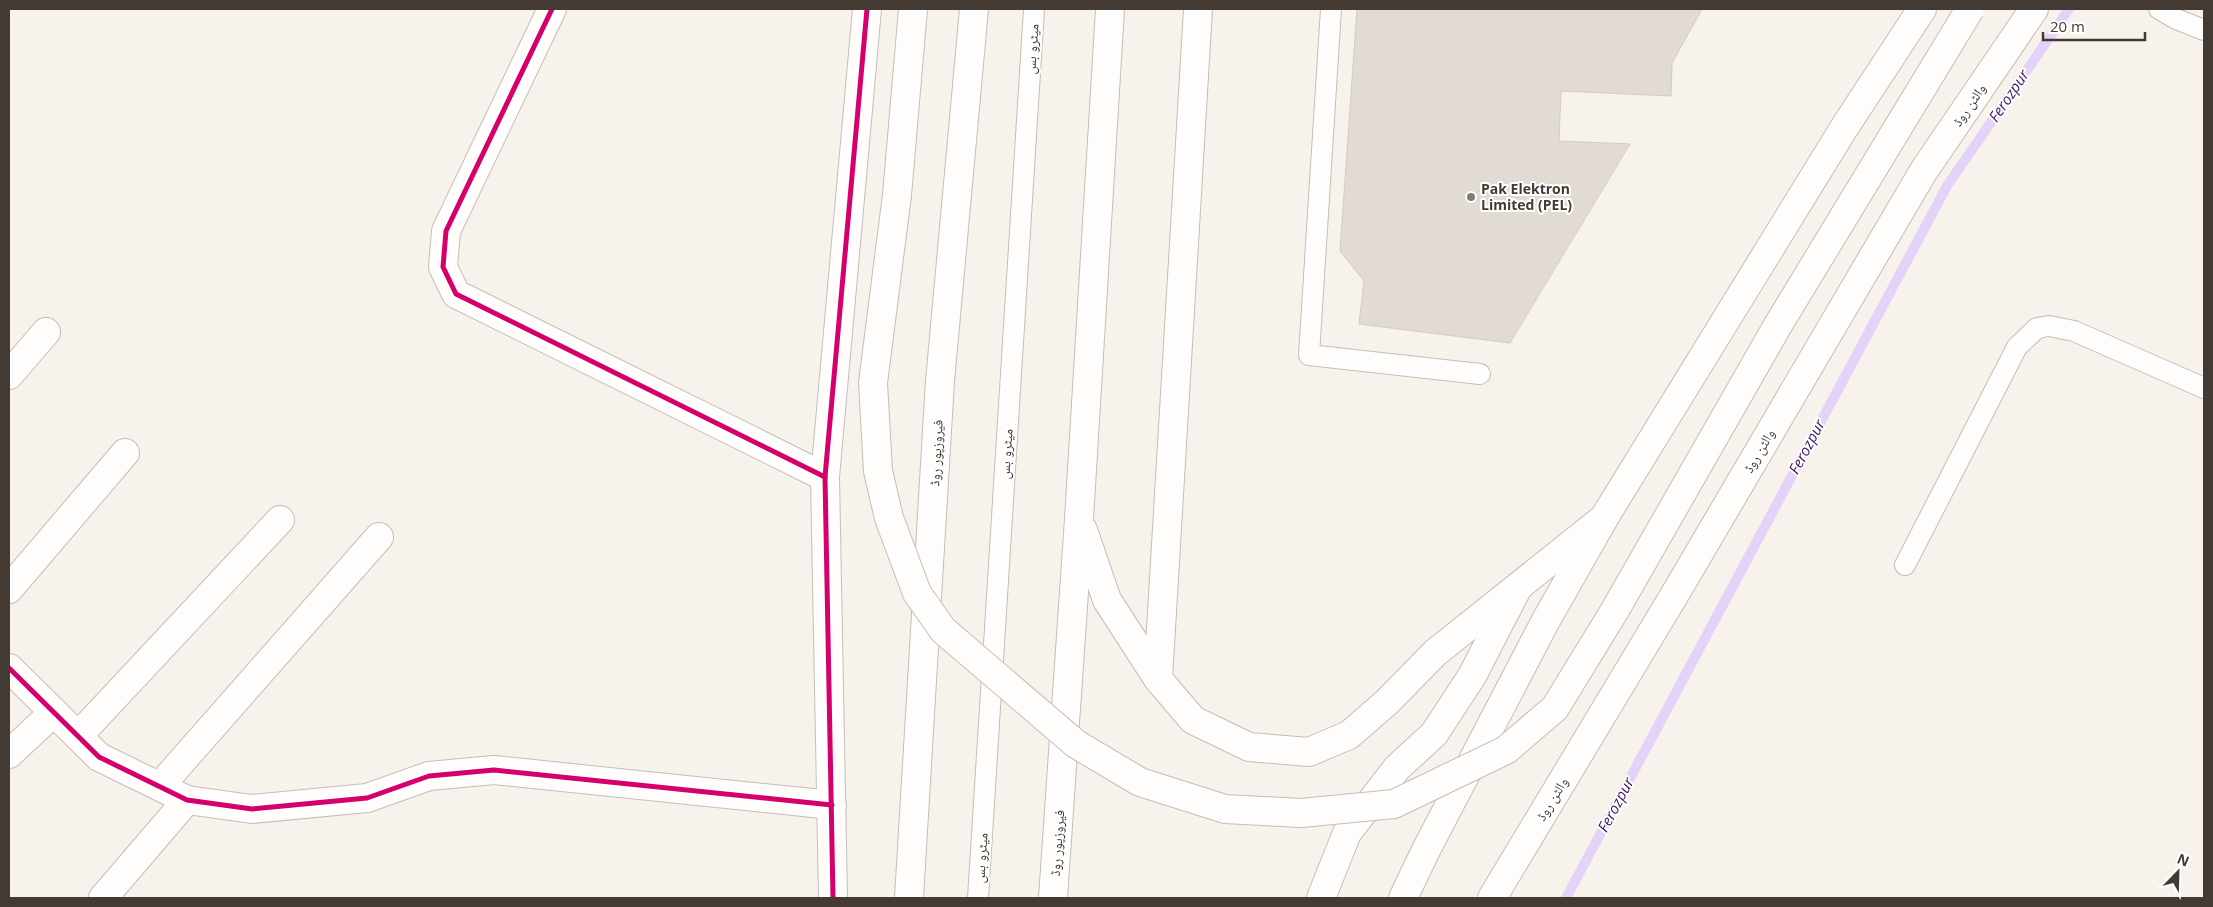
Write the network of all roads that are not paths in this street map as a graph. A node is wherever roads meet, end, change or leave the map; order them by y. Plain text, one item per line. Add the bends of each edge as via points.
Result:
1 (552, 9) edge
2 (867, 9) edge
3 (913, 9) edge
4 (974, 9) edge
5 (1034, 9) edge
6 (1110, 9) edge
7 (1198, 9) edge
8 (1332, 9) edge
9 (1922, 9) edge
10 (1970, 9) edge
11 (2034, 9) edge
12 (2159, 9) edge
13 (2204, 30) edge
14 (46, 332) dead end
15 (9, 374) edge
16 (1480, 374) dead end
17 (2204, 388) edge
18 (125, 453) dead end
19 (826, 476) junction
20 (1604, 518) junction
21 (1079, 519) junction
22 (280, 520) dead end
23 (379, 537) dead end
24 (1905, 565) dead end
25 (1518, 587) junction
26 (9, 589) edge
27 (9, 668) edge
28 (1158, 679) junction
29 (54, 712) junction
30 (78, 736) junction
31 (9, 754) edge
32 (160, 786) junction
33 (187, 800) junction
34 (832, 805) junction
35 (103, 898) edge
36 (833, 898) edge
37 (909, 898) edge
38 (978, 898) edge
39 (1053, 898) edge
40 (1321, 898) edge
41 (1404, 898) edge
42 (1492, 898) edge

1 - 19 main road via 446,231 443,266 456,294
2 - 19 main road
3 - 10 main road, bridge via 897,195 873,383 878,471 889,518 917,593 943,630 1076,744 1140,782 1225,808 1301,813 1394,804 1506,750 1555,708 1778,325
4 - 37 main road, فیروزپور روڈ via 940,381
5 - 38 lane, میٹرو بس
6 - 21 main road, فیروزپور روڈ
7 - 28 main road
8 - 16 lane via 1309,355
9 - 20 main road via 1844,128
11 - 42 main road, والٹن روڈ via 1923,172
12 - 13 lane
14 - 15 main road
17 - 24 lane via 2074,331 2050,326 2037,328 2017,347
18 - 26 main road
19 - 34 main road
20 - 25 main road
20 - 41 main road via 1545,622
21 - 28 main road via 1107,600
21 - 39 main road, فیروزپور روڈ
22 - 30 main road
23 - 32 main road
25 - 28 main road via 1436,653 1349,734 1308,752 1249,747 1193,720
25 - 40 main road via 1472,676 1439,727 1397,768 1347,833
27 - 29 main road
29 - 30 main road
29 - 31 main road
30 - 32 main road via 100,757
32 - 33 main road
33 - 34 main road via 252,808 367,798 429,776 494,770
33 - 35 main road
34 - 36 main road

